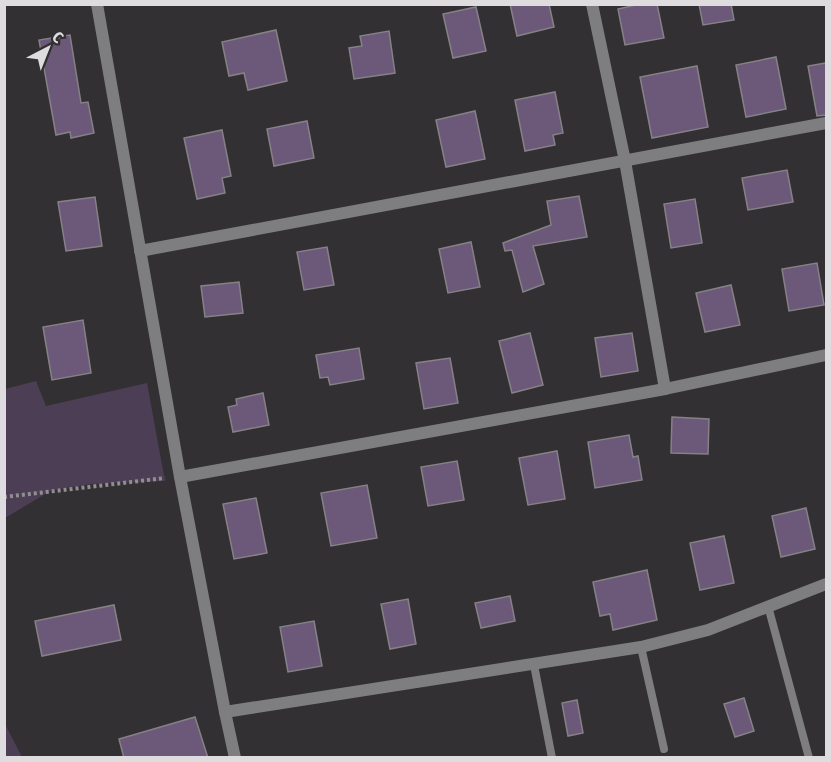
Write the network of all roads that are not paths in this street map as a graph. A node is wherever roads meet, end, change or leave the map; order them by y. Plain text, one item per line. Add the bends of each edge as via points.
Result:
1 (97, 4) edge
2 (592, 4) edge
3 (826, 123) edge
4 (625, 161) junction
5 (140, 251) junction
6 (826, 355) edge
7 (665, 389) junction
8 (180, 477) junction
9 (826, 584) edge
10 (768, 606) junction
11 (641, 647) junction
12 (534, 665) junction
13 (225, 712) junction
14 (664, 748) dead end
15 (235, 758) edge
16 (552, 758) edge
17 (809, 758) edge

1 - 5 street
2 - 4 street
3 - 4 street
4 - 5 street
4 - 7 street
5 - 8 street
6 - 7 street
7 - 8 street
8 - 13 street
9 - 10 street
10 - 11 street via 708,630
10 - 17 lane
11 - 12 street
11 - 14 lane
12 - 13 street
12 - 16 lane
13 - 15 street

